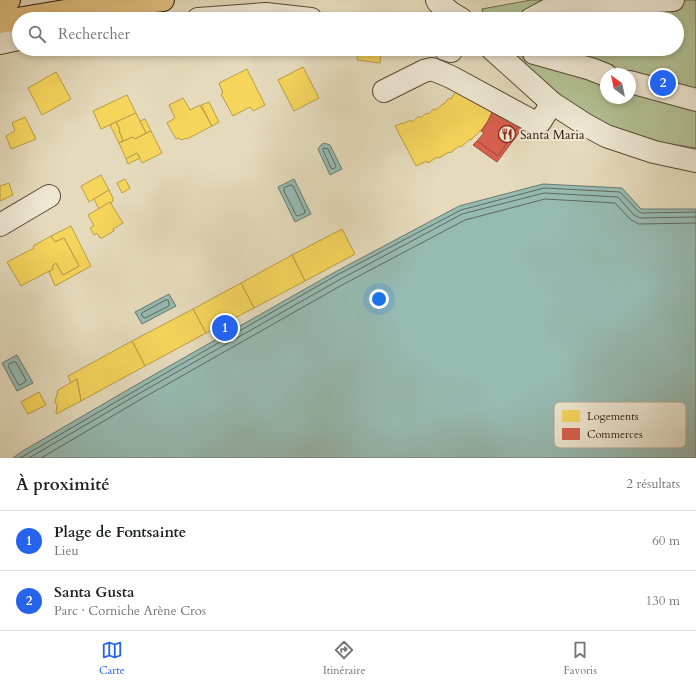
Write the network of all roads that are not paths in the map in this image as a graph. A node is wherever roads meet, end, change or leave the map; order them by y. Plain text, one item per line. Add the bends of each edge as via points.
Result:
1 (9, 0) edge
2 (163, 0) edge
3 (437, 0) edge
4 (673, 0) edge
5 (0, 2) edge
6 (56, 12) edge
7 (450, 12) edge
8 (544, 12) edge
9 (12, 20) edge
10 (0, 22) edge
11 (12, 40) edge
12 (0, 43) edge
13 (500, 56) edge
14 (545, 56) edge
15 (600, 73) edge
16 (636, 84) edge
17 (384, 91) dead end
18 (696, 100) edge
19 (552, 103) junction
20 (696, 161) edge
21 (50, 196) dead end
22 (0, 225) edge

1 - 5 main road
2 - 6 main road
3 - 7 street
4 - 8 street via 567,6
9 - 10 main road
11 - 12 street
13 - 19 street
14 - 15 street
16 - 18 street
17 - 19 street via 432,69 452,77 534,122 540,122
19 - 20 street via 606,136 654,152
21 - 22 street

